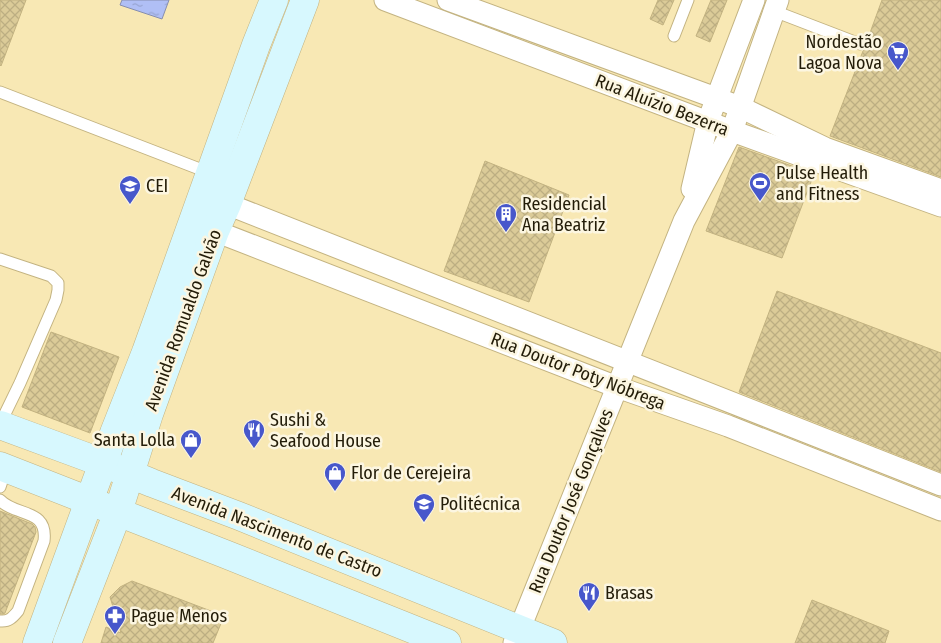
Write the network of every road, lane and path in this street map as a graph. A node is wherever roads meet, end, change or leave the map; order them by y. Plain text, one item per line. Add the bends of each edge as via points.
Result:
1 (274, 0) edge
2 (305, 0) edge
3 (385, 0) edge
4 (448, 0) edge
5 (688, 0) edge
6 (754, 0) edge
7 (776, 6) edge
8 (674, 36) dead end
9 (739, 40) junction
10 (860, 44) dead end
11 (761, 48) junction
12 (0, 92) edge
13 (716, 98) junction
14 (740, 107) junction
15 (708, 122) junction
16 (732, 131) junction
17 (857, 168) junction
18 (210, 173) junction
19 (941, 190) edge
20 (226, 204) junction
21 (941, 206) edge
22 (684, 221) junction
23 (215, 230) junction
24 (0, 259) edge
25 (627, 361) junction
26 (617, 387) junction
27 (737, 404) junction
28 (0, 425) edge
29 (728, 426) junction
30 (103, 463) junction
31 (2, 474) edge
32 (130, 474) junction
33 (938, 484) edge
34 (0, 500) edge
35 (89, 501) junction
36 (933, 507) edge
37 (118, 512) junction
38 (0, 621) edge
39 (517, 636) edge
40 (37, 643) edge
41 (67, 643) edge
42 (447, 643) edge
43 (553, 643) edge

1 - 18 main road, Avenida Romualdo Galvão
2 - 20 main road, Avenida Romualdo Galvão
3 - 15 street, Rua Aluízio Bezerra
4 - 13 street, Rua Aluízio Bezerra
5 - 8 lane
6 - 9 street, Rua Doutor José Gonçalves
7 - 10 lane
7 - 11 street, Rua Doutor José Gonçalves
9 - 11 street
9 - 13 street, Rua Doutor José Gonçalves
11 - 14 street, Rua Doutor José Gonçalves
12 - 18 lane
13 - 14 street, Rua Aluízio Bezerra
13 - 15 street, Rua Doutor José Gonçalves
14 - 16 street, Rua Doutor José Gonçalves
14 - 17 street, Rua Aluízio Bezerra via 825,148
15 - 16 street, Rua Aluízio Bezerra
15 - 22 street, Rua Doutor José Gonçalves
16 - 17 street, Rua Aluízio Bezerra
16 - 22 street, Rua Doutor José Gonçalves
17 - 19 street, Rua Aluízio Bezerra
17 - 21 street, Rua Aluízio Bezerra
18 - 30 main road, Avenida Romualdo Galvão
20 - 23 main road, Avenida Romualdo Galvão
20 - 25 street, Rua Doutor Poty Nóbrega
22 - 25 street, Rua Doutor José Gonçalves
23 - 26 street, Rua Doutor Poty Nóbrega
23 - 32 main road, Avenida Romualdo Galvão
24 - 28 lane via 50,276 58,286 56,300
25 - 26 street, Rua Doutor José Gonçalves
25 - 27 street, Rua Doutor Poty Nóbrega
26 - 29 street, Rua Doutor Poty Nóbrega
26 - 39 street, Rua Doutor José Gonçalves
27 - 29 street
27 - 33 street, Rua Doutor Poty Nóbrega
28 - 30 main road, Avenida Nascimento de Castro
29 - 36 street, Rua Doutor Poty Nóbrega
30 - 32 main road, Avenida Nascimento de Castro
30 - 35 main road, Avenida Romualdo Galvão
31 - 35 main road
32 - 37 main road, Avenida Romualdo Galvão
32 - 39 main road, Avenida Nascimento de Castro via 257,523
33 - 36 street
34 - 38 lane via 35,517 44,527 44,541 18,611 5,622
35 - 37 main road
35 - 40 main road, Avenida Romualdo Galvão
37 - 41 main road, Avenida Romualdo Galvão
37 - 42 main road
39 - 43 main road, Avenida Nascimento de Castro

